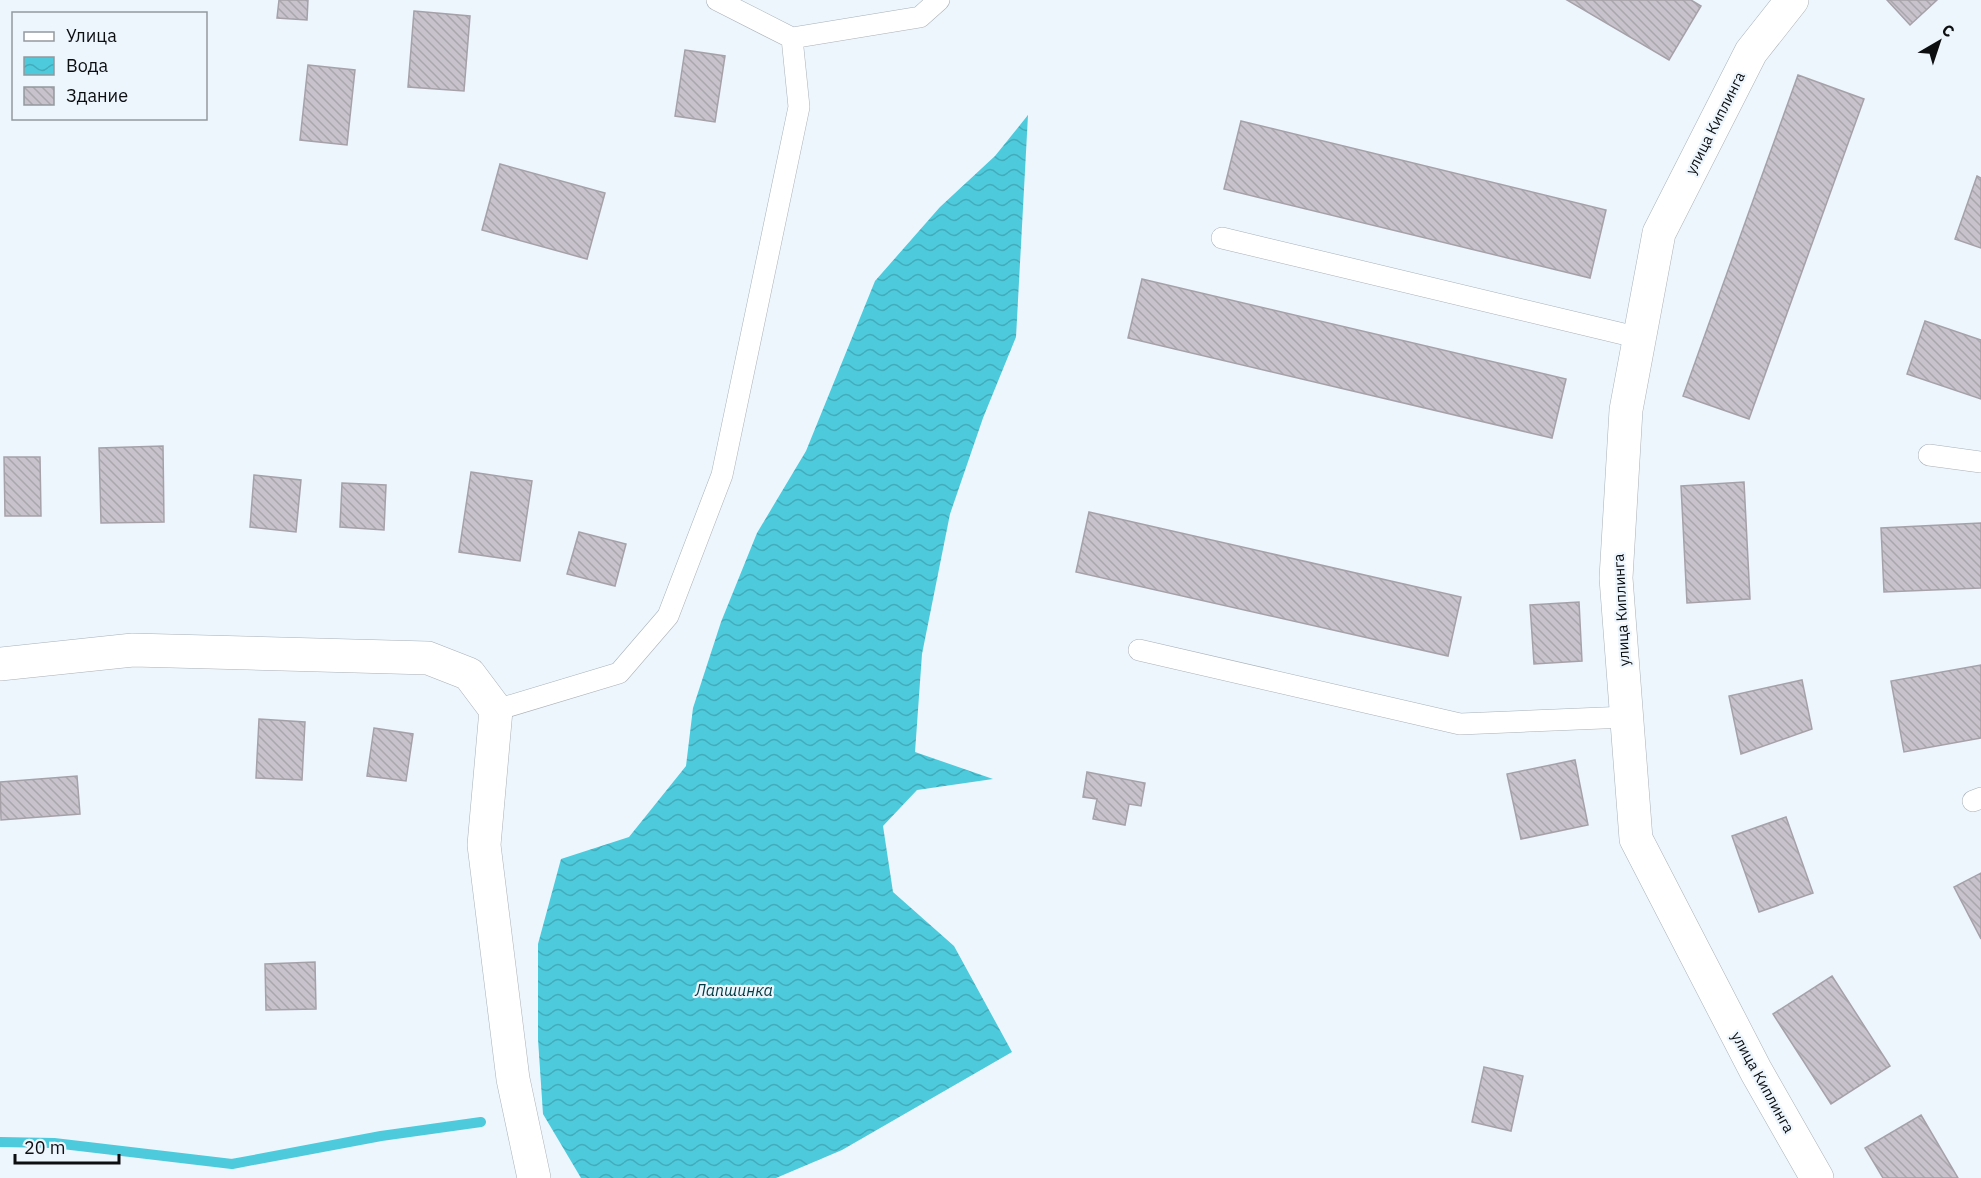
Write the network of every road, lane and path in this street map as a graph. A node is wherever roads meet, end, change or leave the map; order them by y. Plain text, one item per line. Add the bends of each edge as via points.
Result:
1 (717, 0) edge
2 (939, 0) edge
3 (1783, 3) edge
4 (792, 38) junction
5 (1222, 238) dead end
6 (1640, 338) junction
7 (1929, 455) dead end
8 (1981, 462) edge
9 (1139, 650) dead end
10 (0, 663) edge
11 (496, 710) junction
12 (1627, 717) junction
13 (534, 1178) edge
14 (1816, 1178) edge

1 - 4 lane
2 - 4 lane via 920,17
3 - 6 street, улица Киплинга via 1751,52 1659,233
4 - 11 lane via 799,107 722,475 668,616 620,673
5 - 6 lane
6 - 12 street, улица Киплинга via 1626,410 1616,578
7 - 8 lane
9 - 12 lane via 1460,724
10 - 11 street via 133,650 428,658 469,674
11 - 13 street via 484,845 513,1079
12 - 14 street, улица Киплинга via 1636,839

